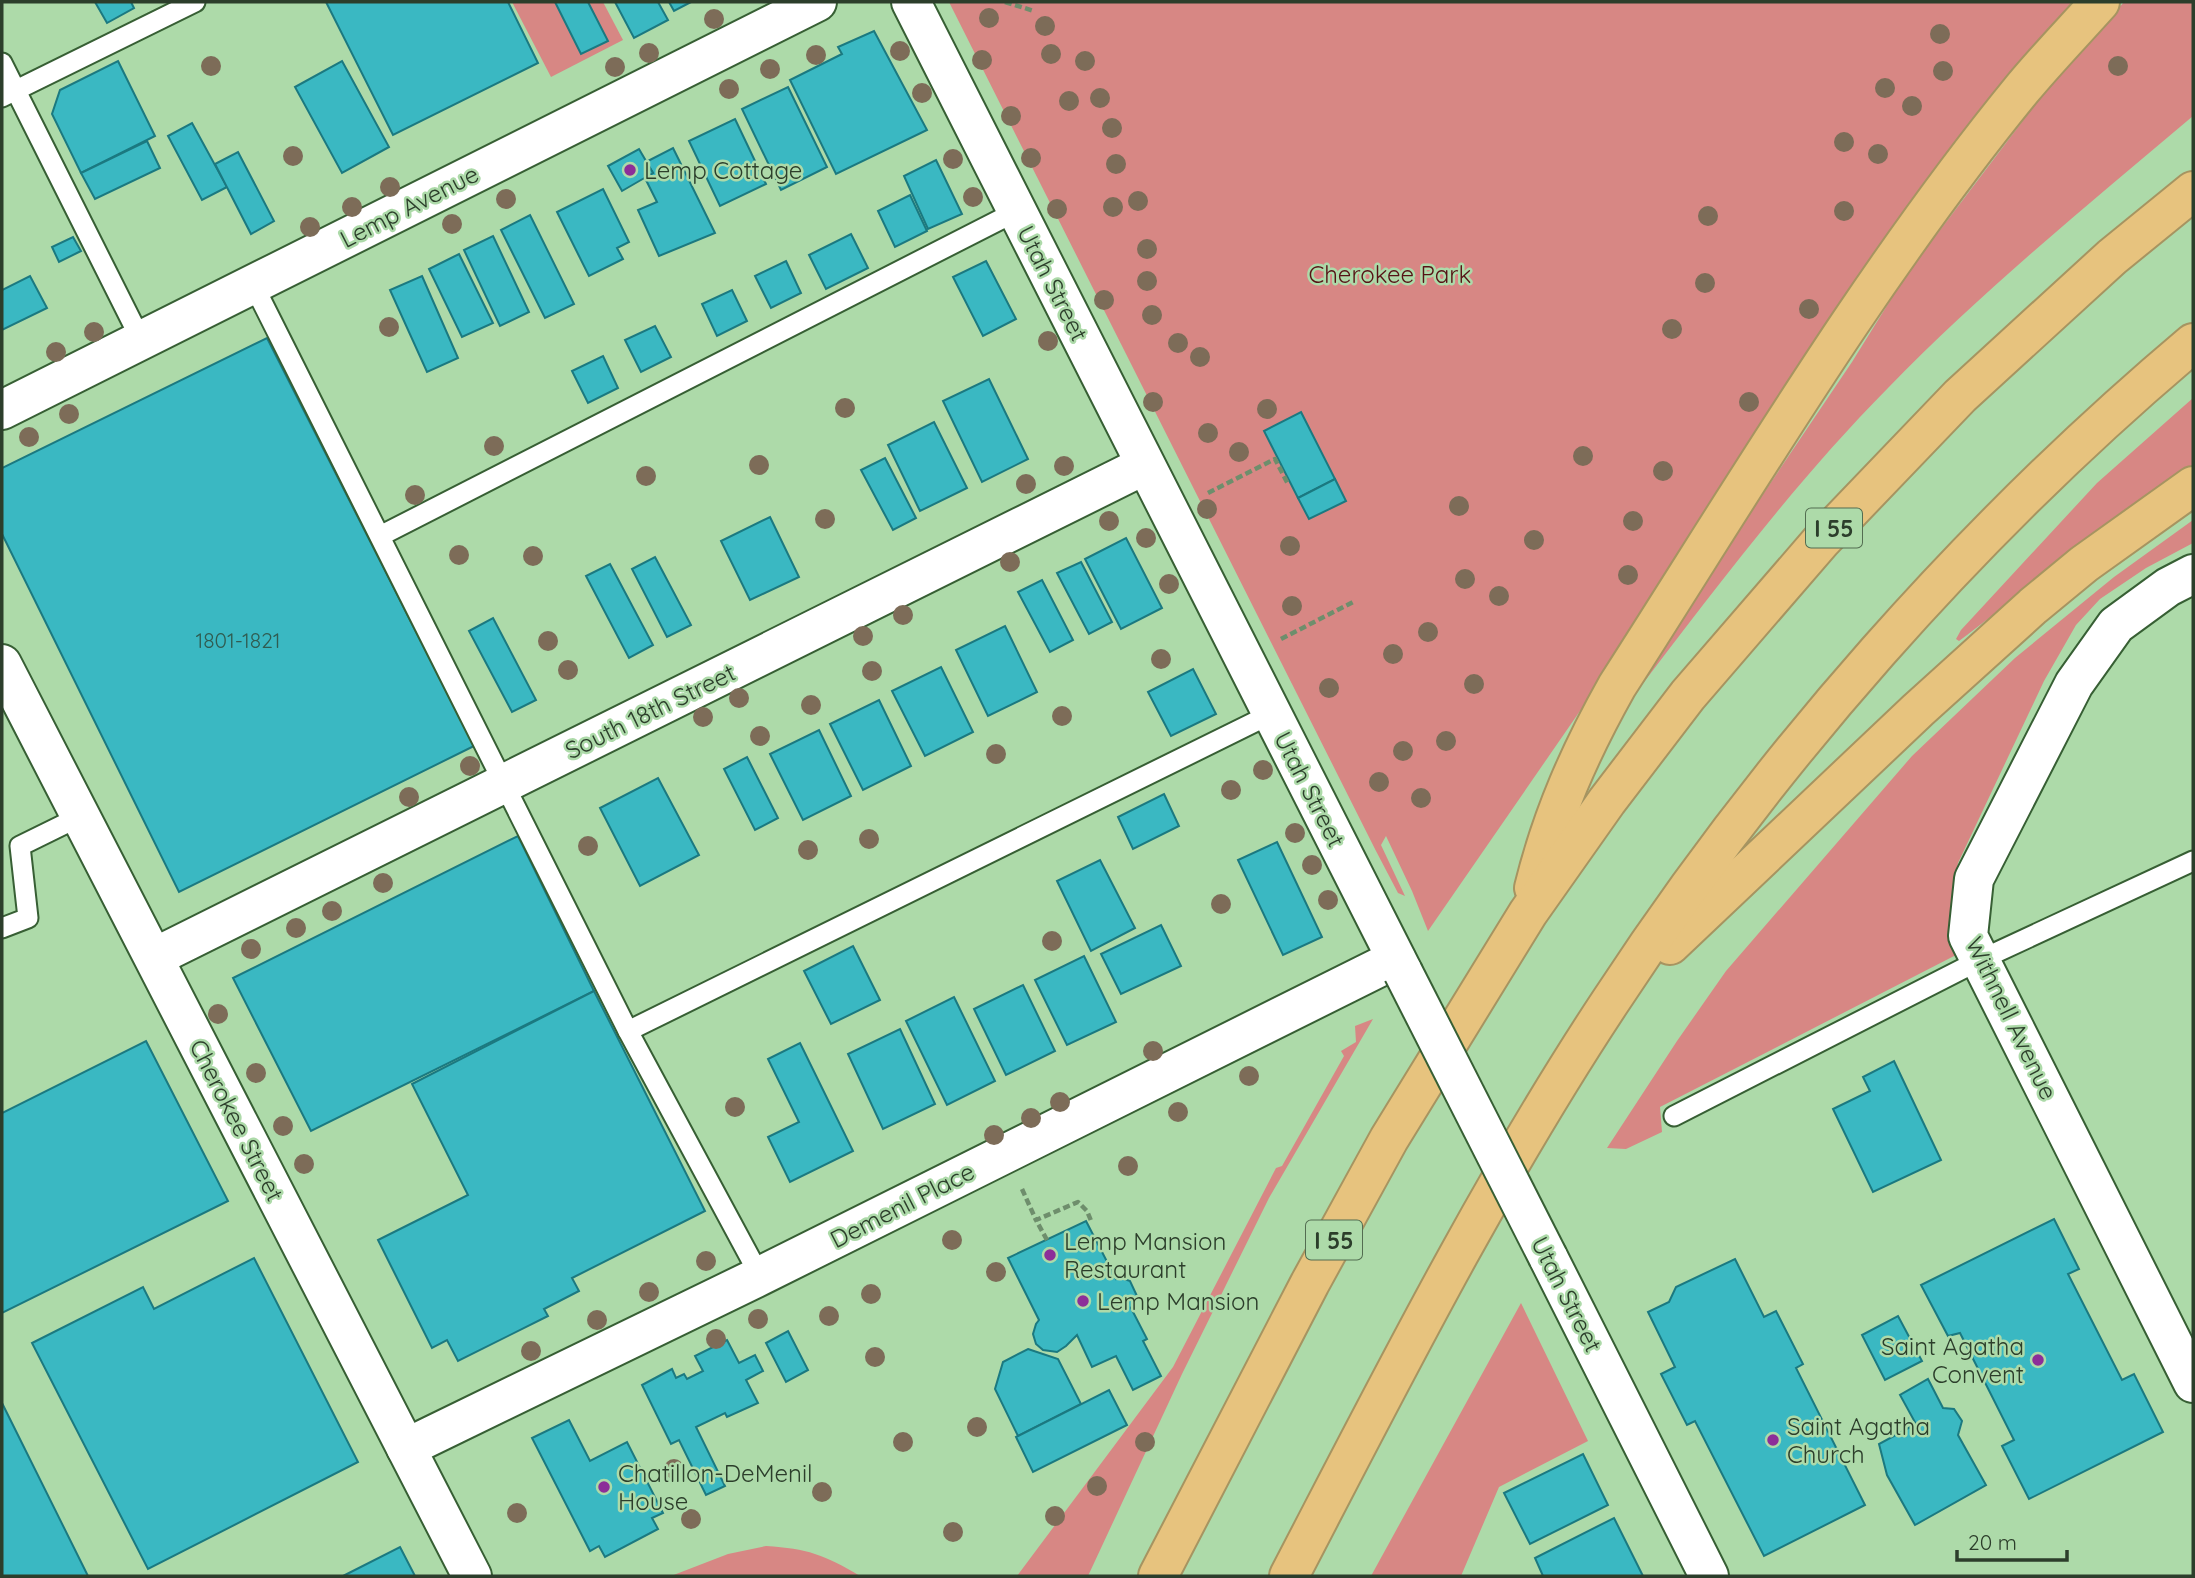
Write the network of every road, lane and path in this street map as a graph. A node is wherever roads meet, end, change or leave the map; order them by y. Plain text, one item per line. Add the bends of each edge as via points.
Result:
1 (195, 2) edge
2 (817, 2) edge
3 (911, 2) edge
4 (1005, 2) edge
5 (2100, 2) edge
6 (1034, 11) dead end
7 (2, 63) edge
8 (9, 94) edge
9 (2193, 191) edge
10 (1017, 211) junction
11 (253, 284) junction
12 (141, 340) junction
13 (2193, 343) edge
14 (2, 410) edge
15 (1145, 465) junction
16 (1288, 484) dead end
17 (2193, 486) edge
18 (1208, 493) dead end
19 (380, 536) junction
20 (2193, 574) edge
21 (1355, 601) dead end
22 (1281, 639) dead end
23 (2, 664) edge
24 (1272, 714) junction
25 (504, 784) junction
26 (81, 816) junction
27 (2193, 861) edge
28 (1528, 913) junction
29 (2, 928) edge
30 (155, 957) junction
31 (1980, 960) junction
32 (1399, 966) junction
33 (1610, 1001) junction
34 (628, 1031) junction
35 (1674, 1116) dead end
36 (1022, 1189) dead end
37 (1036, 1220) junction
38 (1092, 1223) dead end
39 (1047, 1240) dead end
40 (760, 1276) junction
41 (2193, 1383) edge
42 (406, 1448) junction
43 (472, 1576) edge
44 (1158, 1576) edge
45 (1289, 1576) edge
46 (1709, 1576) edge

1 - 8 lane
2 - 11 street, Lemp Avenue
3 - 10 street, Utah Street
4 - 6 path
5 - 28 highway via 2023,89 1928,213 1616,686 1558,806
7 - 8 lane
8 - 12 lane
9 - 28 highway, I 55 via 2112,257 1960,396 1821,541 1688,695
10 - 15 street, Utah Street
10 - 19 lane
11 - 12 street, Lemp Avenue
11 - 19 lane
12 - 14 street, Lemp Avenue
13 - 33 highway via 2129,397 1987,534 1853,681 1726,836
15 - 24 street, Utah Street
15 - 25 street, South 18th Street
16 - 18 path via 1276,459
17 - 33 highway via 2033,606
19 - 25 lane
20 - 31 street, Withnell Avenue via 2168,586 2116,625 2074,684 1974,879 1968,936
21 - 22 path
23 - 26 street, Cherokee Street
24 - 32 street, Utah Street
24 - 34 lane
25 - 30 street, South 18th Street
25 - 34 lane
26 - 29 lane via 20,846 28,918
26 - 30 street, Cherokee Street
27 - 31 lane
28 - 44 highway, I 55 via 1389,1139
30 - 42 street, Cherokee Street
31 - 35 lane
31 - 41 street, Withnell Avenue
32 - 40 street, Demenil Place
32 - 46 street, Utah Street, bridge
33 - 45 highway via 1476,1224
34 - 40 lane
36 - 37 path
37 - 38 path via 1078,1202
37 - 39 path
40 - 42 street, Demenil Place
42 - 43 street, Cherokee Street

